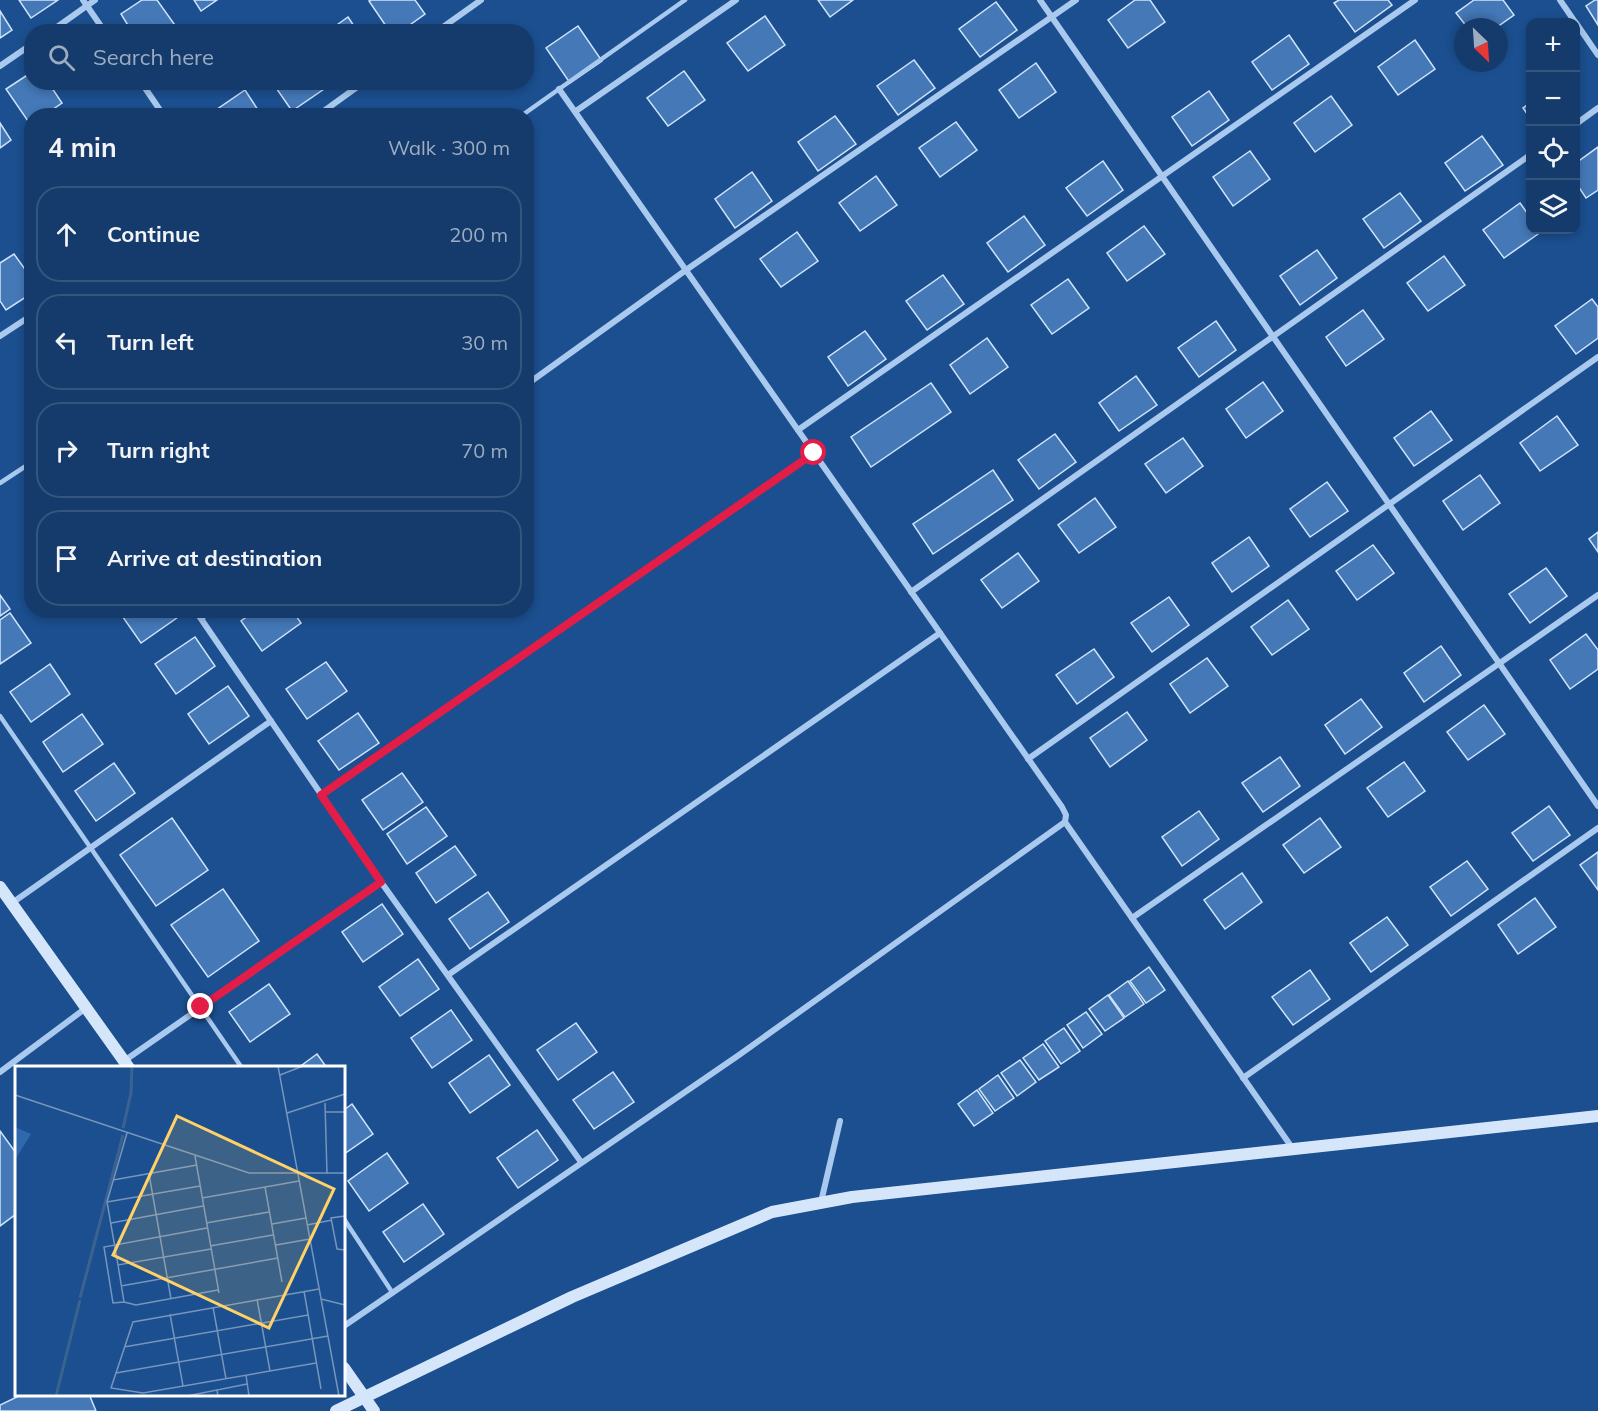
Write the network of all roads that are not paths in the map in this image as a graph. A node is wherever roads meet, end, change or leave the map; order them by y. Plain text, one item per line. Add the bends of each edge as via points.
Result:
1 (95, 0) edge
2 (481, 0) edge
3 (685, 0) edge
4 (736, 0) edge
5 (1040, 0) edge
6 (1076, 0) edge
7 (1415, 0) edge
8 (1560, 0) edge
9 (85, 3) edge
10 (1052, 17) junction
11 (1572, 18) edge
12 (60, 24) edge
13 (99, 24) edge
14 (447, 24) edge
15 (1580, 30) edge
16 (24, 50) edge
17 (1598, 55) edge
18 (0, 66) edge
19 (559, 88) junction
20 (146, 90) edge
21 (353, 90) edge
22 (159, 108) edge
23 (328, 108) edge
24 (532, 108) edge
25 (1598, 108) edge
26 (576, 111) junction
27 (1580, 121) edge
28 (1526, 158) edge
29 (1162, 176) junction
30 (686, 270) junction
31 (24, 320) edge
32 (0, 336) edge
33 (1273, 336) junction
34 (1598, 357) edge
35 (534, 379) edge
36 (798, 430) junction
37 (814, 453) junction
38 (24, 467) edge
39 (0, 483) edge
40 (1389, 504) junction
41 (911, 592) junction
42 (1598, 594) edge
43 (201, 618) edge
44 (940, 633) junction
45 (1499, 663) junction
46 (0, 716) edge
47 (271, 721) junction
48 (1028, 759) junction
49 (321, 795) junction
50 (1598, 806) edge
51 (1065, 822) junction
52 (1598, 828) edge
53 (91, 848) junction
54 (381, 882) junction
55 (0, 887) edge
56 (12, 904) junction
57 (1132, 918) junction
58 (448, 975) junction
59 (201, 1007) junction
60 (86, 1008) junction
61 (126, 1064) edge
62 (241, 1066) edge
63 (0, 1072) edge
64 (1243, 1078) junction
65 (1598, 1116) edge
66 (840, 1121) dead end
67 (1293, 1149) junction
68 (581, 1162) junction
69 (821, 1203) junction
70 (345, 1220) edge
71 (393, 1292) junction
72 (345, 1325) edge
73 (345, 1369) edge
74 (365, 1397) junction
75 (336, 1411) edge
76 (374, 1411) edge

1 - 9 street
2 - 14 street
3 - 19 lane
4 - 26 street
5 - 10 street
6 - 10 street
7 - 29 street
8 - 11 street
9 - 12 street
9 - 13 street
10 - 29 street
10 - 30 street
15 - 17 street
16 - 18 street
19 - 24 lane
19 - 26 street
20 - 22 street
21 - 23 street
25 - 27 street
26 - 30 street
28 - 33 street
29 - 33 street
29 - 36 street
30 - 35 street
30 - 36 street
31 - 32 street
33 - 40 street
33 - 41 street
34 - 40 street
36 - 37 street
37 - 41 street
37 - 49 street
38 - 39 lane
40 - 45 street
40 - 48 street
41 - 44 street
42 - 45 street
43 - 47 street
44 - 48 street
44 - 58 street
45 - 50 street
45 - 57 street
46 - 53 lane
47 - 49 street
47 - 53 street
48 - 51 street via 1062,807
49 - 54 street
51 - 57 street
51 - 68 street via 739,1055
52 - 64 street
53 - 56 street
53 - 59 lane
54 - 58 street
54 - 59 street
55 - 56 main road
56 - 60 main road
57 - 64 street
58 - 68 street
59 - 61 street
59 - 62 lane
60 - 61 main road
60 - 63 street
64 - 67 street
65 - 67 main road
66 - 69 street
67 - 69 main road
68 - 71 street
69 - 74 main road via 772,1212 593,1288
70 - 71 lane
71 - 72 street
73 - 74 main road
74 - 75 main road
74 - 76 main road

